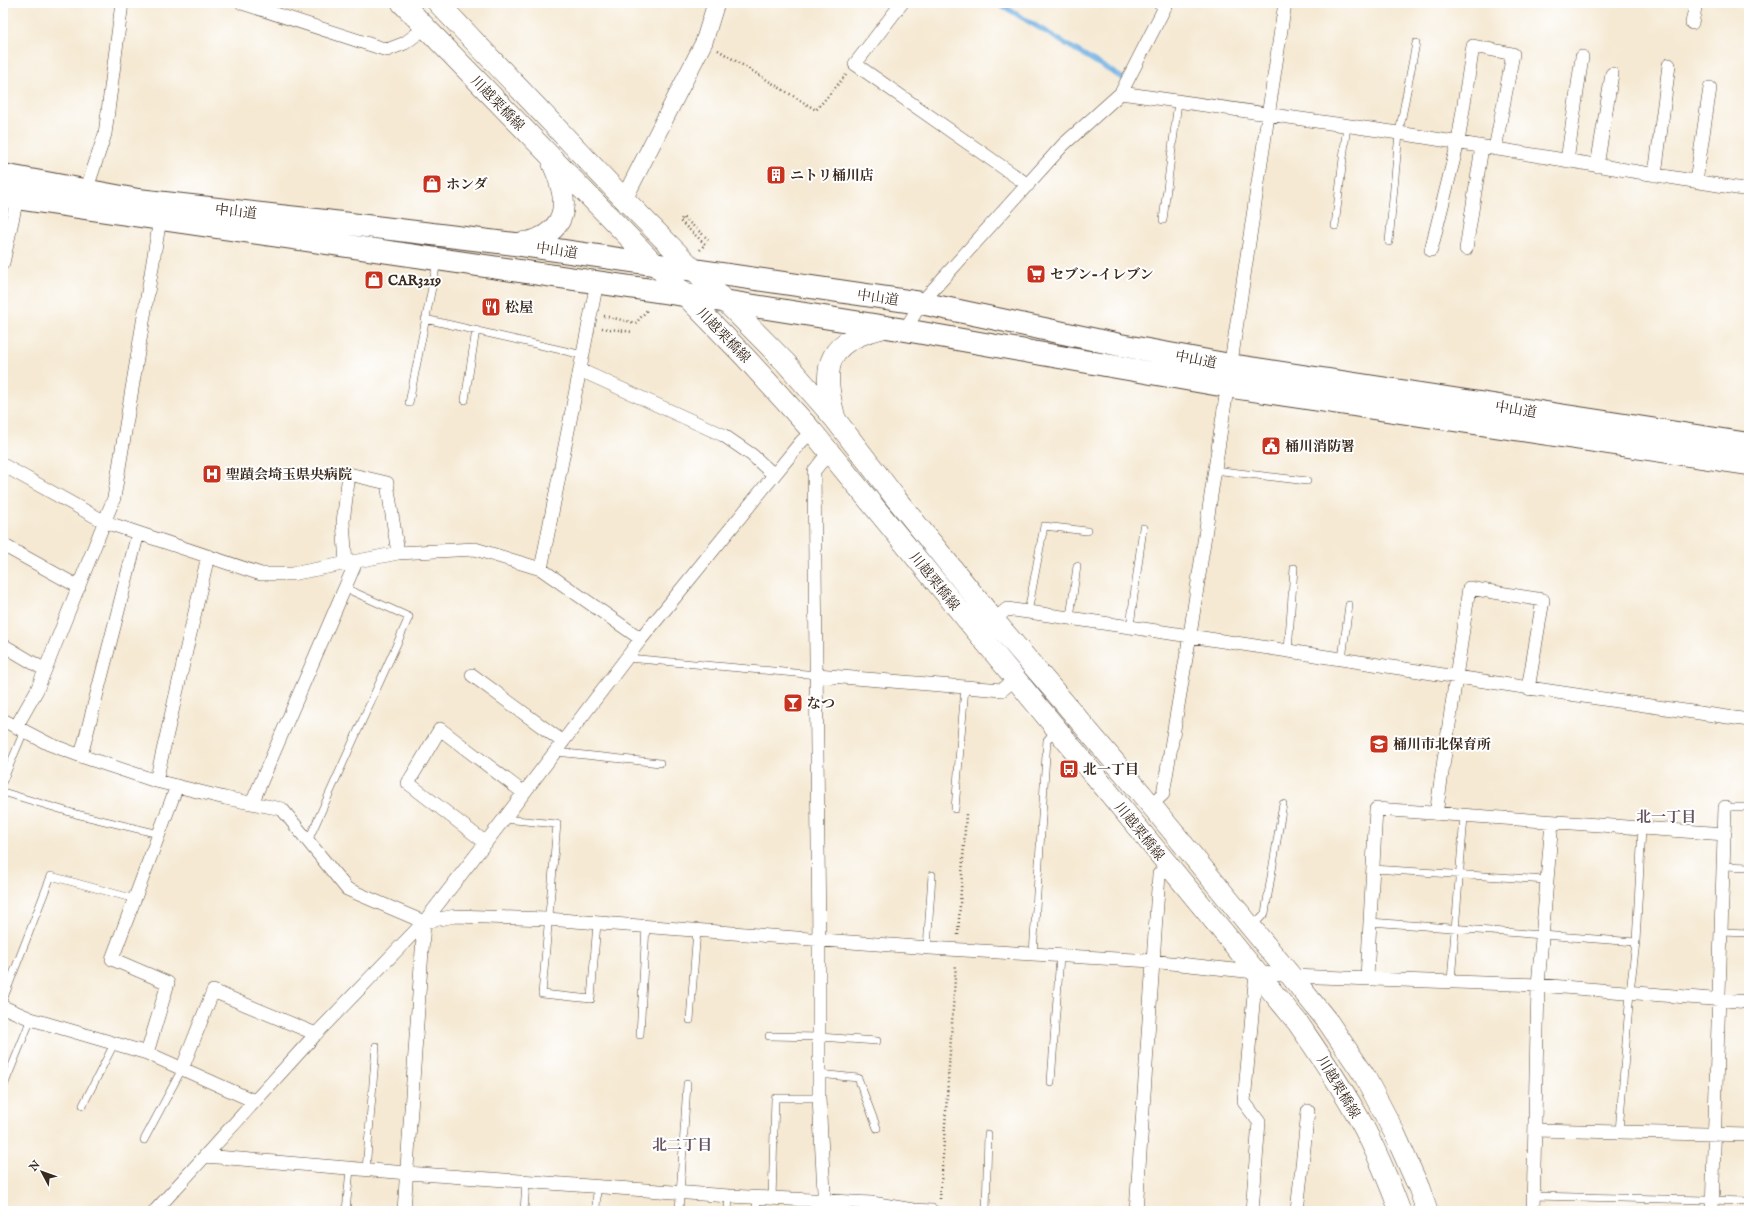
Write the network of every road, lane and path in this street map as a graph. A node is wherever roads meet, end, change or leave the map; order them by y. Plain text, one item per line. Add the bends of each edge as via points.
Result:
1 (122, 3) edge
2 (242, 3) edge
3 (402, 3) edge
4 (438, 3) edge
5 (716, 3) edge
6 (902, 3) edge
7 (1285, 3) edge
8 (1696, 3) edge
9 (1162, 5) edge
10 (1692, 23) dead end
11 (425, 28) junction
12 (704, 42) junction
13 (1416, 43) dead end
14 (1582, 57) dead end
15 (855, 64) junction
16 (1669, 65) dead end
17 (1612, 74) dead end
18 (1710, 88) dead end
19 (1121, 93) junction
20 (1178, 102) junction
21 (1268, 114) junction
22 (1347, 125) junction
23 (1399, 133) junction
24 (1458, 142) junction
25 (1482, 147) junction
26 (1495, 149) junction
27 (549, 156) junction
28 (1566, 161) junction
29 (1597, 166) junction
30 (1655, 174) junction
31 (3, 176) edge
32 (1696, 181) junction
33 (1028, 185) junction
34 (1749, 190) edge
35 (86, 191) junction
36 (10, 197) edge
37 (624, 199) junction
38 (160, 219) junction
39 (1163, 220) dead end
40 (1335, 226) dead end
41 (1389, 242) dead end
42 (515, 244) junction
43 (1466, 249) dead end
44 (1431, 250) dead end
45 (437, 259) junction
46 (3, 263) edge
47 (656, 265) junction
48 (696, 271) junction
49 (597, 282) junction
50 (685, 295) junction
51 (726, 302) junction
52 (922, 303) junction
53 (425, 319) junction
54 (896, 328) junction
55 (476, 330) junction
56 (583, 355) junction
57 (580, 370) junction
58 (1228, 375) junction
59 (465, 400) dead end
60 (409, 403) dead end
61 (835, 419) junction
62 (812, 431) junction
63 (1749, 444) edge
64 (829, 452) junction
65 (1749, 464) edge
66 (3, 465) edge
67 (1214, 470) junction
68 (774, 475) junction
69 (1307, 481) dead end
70 (105, 522) junction
71 (1143, 528) dead end
72 (1088, 531) dead end
73 (138, 533) junction
74 (3, 545) edge
75 (398, 553) junction
76 (208, 556) junction
77 (351, 562) junction
78 (1076, 566) dead end
79 (1294, 568) dead end
80 (541, 569) junction
81 (79, 587) junction
82 (345, 588) junction
83 (1349, 604) dead end
84 (1028, 612) junction
85 (1070, 618) junction
86 (994, 620) junction
87 (1130, 626) junction
88 (1190, 635) junction
89 (641, 639) junction
90 (3, 645) edge
91 (1288, 650) junction
92 (628, 658) junction
93 (1342, 659) junction
94 (45, 670) junction
95 (472, 675) dead end
96 (817, 675) junction
97 (1456, 677) junction
98 (1015, 679) junction
99 (965, 687) junction
100 (1528, 689) junction
101 (3, 720) edge
102 (1749, 720) edge
103 (20, 729) junction
104 (1056, 729) junction
105 (559, 747) junction
106 (81, 756) junction
107 (660, 763) dead end
108 (3, 781) edge
109 (156, 781) junction
110 (177, 786) junction
111 (3, 792) edge
112 (524, 793) junction
113 (252, 803) junction
114 (1282, 804) dead end
115 (1151, 805) junction
116 (1725, 807) joint
117 (1749, 807) edge
118 (955, 809) dead end
119 (1436, 814) junction
120 (1464, 817) junction
121 (504, 819) junction
122 (1552, 822) junction
123 (1642, 828) junction
124 (159, 834) junction
125 (1724, 834) junction
126 (308, 841) junction
127 (486, 843) junction
128 (1168, 865) junction
129 (1724, 866) junction
130 (1749, 866) edge
131 (1373, 869) junction
132 (932, 875) dead end
133 (1460, 875) junction
134 (1547, 880) junction
135 (134, 900) junction
136 (547, 919) junction
137 (424, 922) junction
138 (1370, 922) junction
139 (597, 923) junction
140 (646, 926) junction
141 (1252, 927) junction
142 (1455, 928) junction
143 (697, 930) junction
144 (1721, 932) junction
145 (1749, 933) edge
146 (1542, 935) junction
147 (819, 939) junction
148 (1636, 942) junction
149 (927, 948) junction
150 (1033, 954) junction
151 (1060, 956) junction
152 (1152, 961) junction
153 (1256, 972) junction
154 (1291, 976) junction
155 (1367, 978) junction
156 (1451, 982) junction
157 (1538, 985) junction
158 (1630, 992) junction
159 (1719, 999) junction
160 (3, 1000) edge
161 (1749, 1002) edge
162 (3, 1007) edge
163 (31, 1019) junction
164 (690, 1020) dead end
165 (316, 1034) junction
166 (640, 1035) dead end
167 (769, 1036) dead end
168 (819, 1037) junction
169 (878, 1041) dead end
170 (114, 1044) junction
171 (376, 1046) dead end
172 (147, 1054) junction
173 (182, 1069) junction
174 (819, 1074) junction
175 (1051, 1082) dead end
176 (687, 1084) dead end
177 (3, 1088) edge
178 (819, 1098) junction
179 (254, 1101) junction
180 (83, 1105) dead end
181 (1308, 1111) dead end
182 (877, 1128) dead end
183 (1535, 1130) junction
184 (1619, 1132) junction
185 (988, 1134) dead end
186 (1715, 1134) junction
187 (1749, 1135) edge
188 (144, 1140) dead end
189 (205, 1156) junction
190 (350, 1168) junction
191 (366, 1170) junction
192 (407, 1173) junction
193 (526, 1182) junction
194 (597, 1187) junction
195 (681, 1193) junction
196 (729, 1196) junction
197 (1533, 1196) junction
198 (757, 1197) junction
199 (772, 1199) junction
200 (1749, 1201) edge
201 (825, 1206) edge
202 (1712, 1206) edge
203 (155, 1211) edge
204 (346, 1211) edge
205 (404, 1211) edge
206 (524, 1211) edge
207 (596, 1211) edge
208 (679, 1211) edge
209 (728, 1211) edge
210 (756, 1211) edge
211 (913, 1211) edge
212 (932, 1211) edge
213 (986, 1211) edge
214 (1136, 1211) edge
215 (1252, 1211) edge
216 (1298, 1211) edge
217 (1400, 1211) edge
218 (1427, 1211) edge
219 (1533, 1211) edge

1 - 35 street via 105,134
2 - 11 street via 387,50 405,43
3 - 11 main road, 川越栗橋線
4 - 37 main road, 川越栗橋線
5 - 12 street
6 - 15 street
7 - 21 street
8 - 10 street
9 - 19 street
11 - 27 main road, 川越栗橋線
12 - 15 path via 816,110
12 - 37 street
13 - 23 lane
14 - 28 street
15 - 33 street
16 - 30 street
17 - 29 street
18 - 32 street
19 - 20 street
19 - 33 street via 1063,145
20 - 21 street
20 - 39 lane
21 - 22 street
21 - 58 street
22 - 23 street
22 - 40 lane
23 - 24 street
23 - 41 lane
24 - 25 street
24 - 26 street via 1473,46 1513,54
24 - 44 street
25 - 26 street
25 - 43 street
26 - 28 street
27 - 42 main road via 560,180 564,197 563,212 558,224 548,234
27 - 47 main road, 川越栗橋線
28 - 29 street
29 - 30 street
30 - 32 street
31 - 35 highway, 中山道
32 - 34 street
33 - 52 street
35 - 42 highway, 中山道 via 138,200
36 - 38 highway, 中山道
36 - 46 street
37 - 48 main road, 川越栗橋線
38 - 45 highway, 中山道
38 - 70 street via 114,498
42 - 47 highway, 中山道
45 - 49 highway, 中山道
45 - 53 lane
47 - 48 highway, 中山道
47 - 50 main road, 川越栗橋線
48 - 51 main road, 川越栗橋線
48 - 52 highway, 中山道
49 - 50 highway, 中山道
49 - 56 street
50 - 51 highway, 中山道
50 - 62 main road, 川越栗橋線
51 - 54 highway, 中山道
51 - 61 main road, 川越栗橋線 via 786,363
52 - 54 street
52 - 58 highway, 中山道 via 1120,345
53 - 55 lane
53 - 60 lane
54 - 58 highway, 中山道
54 - 61 main road via 865,332 850,339 838,349 830,364 828,380
55 - 56 lane
55 - 59 lane
56 - 57 street
57 - 68 street via 723,435
57 - 80 street
58 - 63 highway, 中山道
58 - 65 highway, 中山道
58 - 67 street
61 - 86 main road, 川越栗橋線
62 - 64 main road, 川越栗橋線
62 - 68 street
64 - 96 street via 814,472
64 - 98 main road, 川越栗橋線
66 - 70 street
67 - 69 lane
67 - 88 street
68 - 89 street
70 - 73 street
70 - 81 street
71 - 87 lane
72 - 84 lane via 1044,526
73 - 76 street
73 - 106 street
74 - 81 street
75 - 77 street
75 - 77 street via 388,483 349,474 343,522
75 - 80 street via 475,549
76 - 77 street via 261,574 292,574
76 - 109 street
77 - 82 street
78 - 85 lane
79 - 91 lane
80 - 89 street
81 - 94 street
82 - 113 street
82 - 126 lane via 409,617
83 - 93 lane
84 - 85 street
84 - 86 street via 1007,609
85 - 87 street
86 - 115 main road, 川越栗橋線
87 - 88 street
88 - 91 street
88 - 115 street via 1163,794
89 - 92 street
90 - 94 street
91 - 93 street
92 - 96 lane
92 - 105 street
93 - 97 street
94 - 103 street
95 - 105 street
96 - 99 street
96 - 147 street
97 - 100 street
97 - 100 street via 1469,588 1543,600
97 - 119 street
98 - 99 street via 1002,690
98 - 104 main road, 川越栗橋線
99 - 118 lane
100 - 102 street
101 - 103 street
103 - 106 street
103 - 108 lane
104 - 128 main road, 川越栗橋線
104 - 150 lane via 1047,740
105 - 107 lane
105 - 112 street
106 - 109 street
109 - 110 street
110 - 113 street
110 - 124 street
111 - 124 lane via 76,814
112 - 121 street
112 - 127 street via 440,729 408,784
113 - 126 street via 282,809
114 - 141 lane via 1265,913
115 - 141 main road, 川越栗橋線
116 - 117 lane
116 - 125 street
119 - 120 street
119 - 131 street via 1376,809
120 - 122 street
120 - 133 lane
121 - 127 street
121 - 136 lane via 556,824
122 - 123 street
122 - 134 street
123 - 125 street
123 - 148 lane
124 - 135 street
125 - 129 street
126 - 137 street via 347,889
127 - 137 street
128 - 152 street via 1159,874
128 - 153 main road, 川越栗橋線
129 - 130 lane
129 - 144 street
131 - 133 lane
131 - 138 street
132 - 149 lane
133 - 134 lane
133 - 142 lane
134 - 146 street
135 - 160 lane via 52,876
135 - 172 street via 112,959 168,983
136 - 137 street via 455,916
136 - 139 street
136 - 139 lane via 542,994 591,999
137 - 165 street
137 - 192 street
138 - 142 lane
138 - 155 street
139 - 140 street
140 - 143 street
140 - 166 lane
141 - 154 main road, 川越栗橋線
142 - 146 lane
142 - 156 lane
143 - 147 street
143 - 164 lane
144 - 145 lane
144 - 159 street
146 - 148 lane
146 - 157 street
147 - 149 street
147 - 168 street
148 - 158 lane
149 - 150 street
150 - 151 street
151 - 152 street
151 - 175 lane
152 - 153 street
152 - 214 street
153 - 154 street
153 - 215 street via 1244,1102 1259,1122
153 - 217 main road, 川越栗橋線 via 1298,1023 1351,1103
154 - 155 street
154 - 218 main road, 川越栗橋線 via 1328,1022 1364,1075 1394,1132
155 - 156 street
156 - 157 street
157 - 158 street
157 - 183 street
158 - 159 street
158 - 184 lane
159 - 161 street
159 - 186 street
162 - 163 street
163 - 170 street
163 - 177 lane
165 - 173 street via 213,991
165 - 179 street
167 - 168 lane
168 - 169 lane
168 - 174 street
170 - 172 street
170 - 180 lane
171 - 191 lane
172 - 173 street
173 - 179 street
173 - 188 lane
174 - 178 street
174 - 182 lane via 858,1078
176 - 195 lane
178 - 199 lane via 775,1098
178 - 201 street
179 - 189 street
181 - 216 street
183 - 184 street
183 - 197 street
184 - 186 street
185 - 213 lane
186 - 187 street
186 - 202 street
189 - 190 street
189 - 203 street
190 - 191 street
190 - 204 lane
191 - 192 street
192 - 193 street
192 - 205 street
193 - 194 street
193 - 206 lane
194 - 195 street
194 - 207 lane
195 - 196 street
195 - 208 lane
196 - 198 street
196 - 209 lane
197 - 202 lane
197 - 219 street
198 - 199 street
198 - 210 lane
199 - 201 street
200 - 202 lane
201 - 211 street via 872,1203
211 - 212 street

